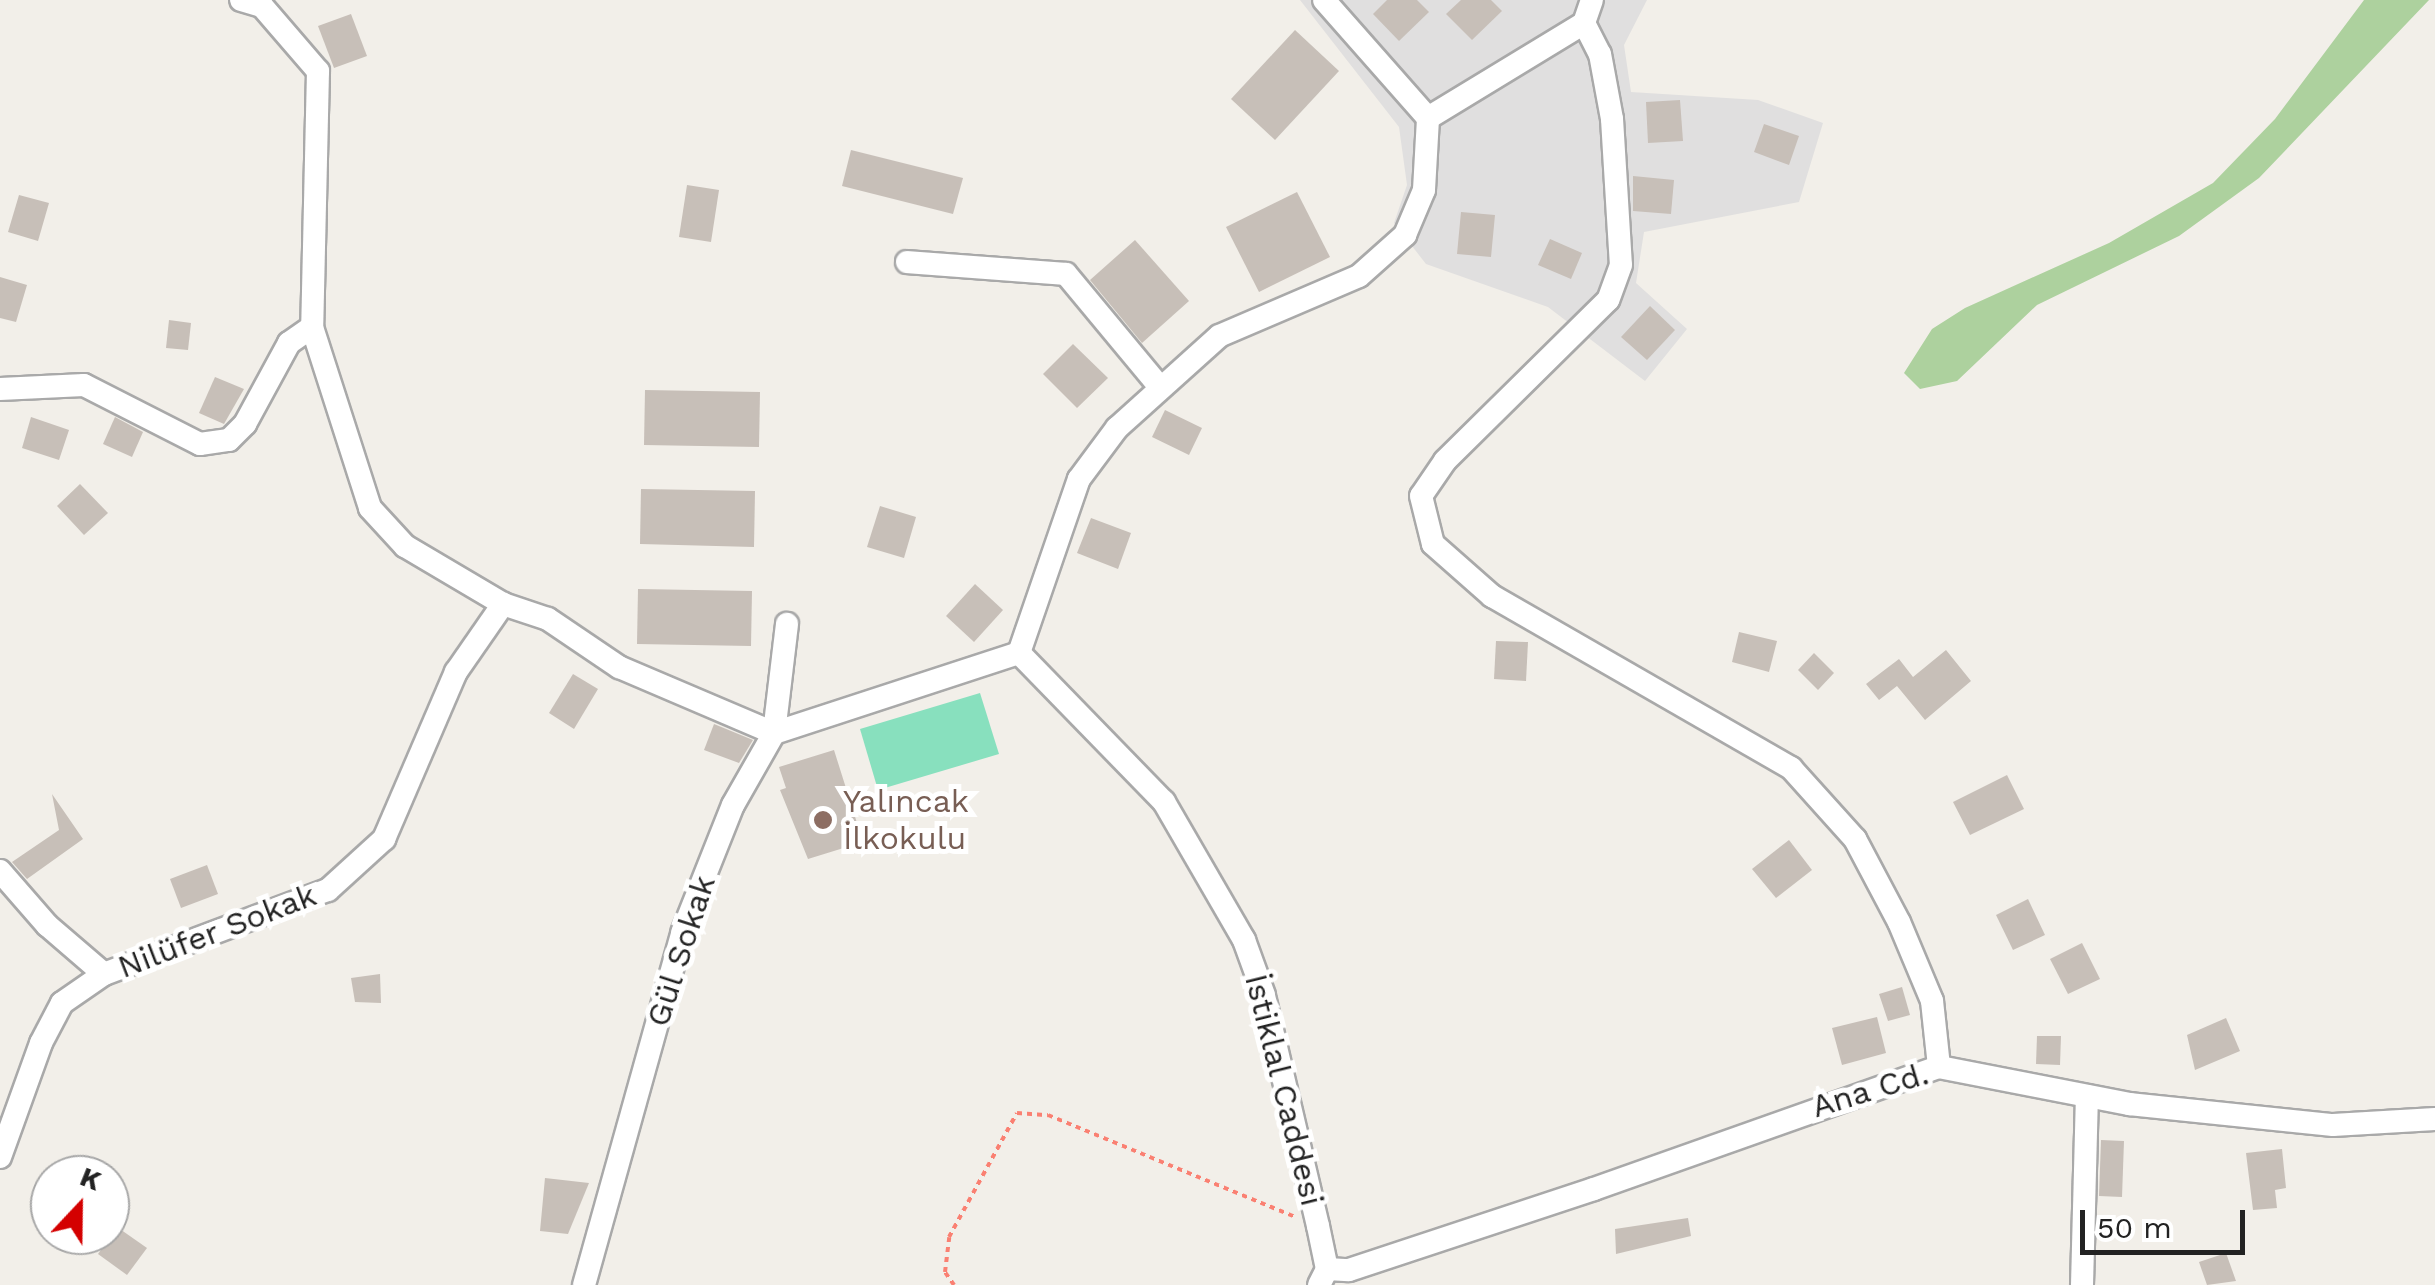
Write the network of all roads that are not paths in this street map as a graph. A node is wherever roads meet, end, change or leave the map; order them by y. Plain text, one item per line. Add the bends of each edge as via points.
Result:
1 (1324, 0) edge
2 (1592, 0) edge
3 (256, 2) edge
4 (1584, 23) junction
5 (1428, 118) junction
6 (906, 262) dead end
7 (312, 327) junction
8 (1158, 386) junction
9 (0, 389) edge
10 (503, 604) junction
11 (786, 624) dead end
12 (1019, 653) junction
13 (774, 733) junction
14 (0, 872) edge
15 (104, 974) junction
16 (1940, 1067) junction
17 (2087, 1096) junction
18 (2435, 1119) edge
19 (0, 1158) edge
20 (1337, 1277) edge
21 (584, 1285) edge
22 (2082, 1285) edge

1 - 5 street
2 - 4 street
3 - 7 street via 318,71
4 - 5 street
4 - 16 street via 1600,54 1612,120 1622,266 1608,300 1429,484 1421,496 1433,544 1492,596 1791,768 1855,839 1899,922 1932,1000
5 - 8 street via 1424,190 1406,235 1358,276 1219,336
6 - 8 street via 1066,274
7 - 9 street via 289,343 245,424 229,440 200,444 84,385
7 - 10 street via 370,508 405,546
8 - 12 street via 1080,479
10 - 13 street via 548,619 619,667
10 - 15 street, Nilüfer Sokak via 456,672 384,839 328,890
11 - 13 street, Gül Sokak
12 - 13 street
12 - 20 street, İstiklal Caddesi via 1164,802 1244,940
13 - 21 street, Gül Sokak via 733,805 682,933
14 - 15 street via 46,925
15 - 19 street, Nilüfer Sokak via 62,1003 40,1043
16 - 17 street, Ana Cd.
16 - 20 street, Ana Cd.
17 - 18 street, Ana Cd. via 2333,1125
17 - 22 street

